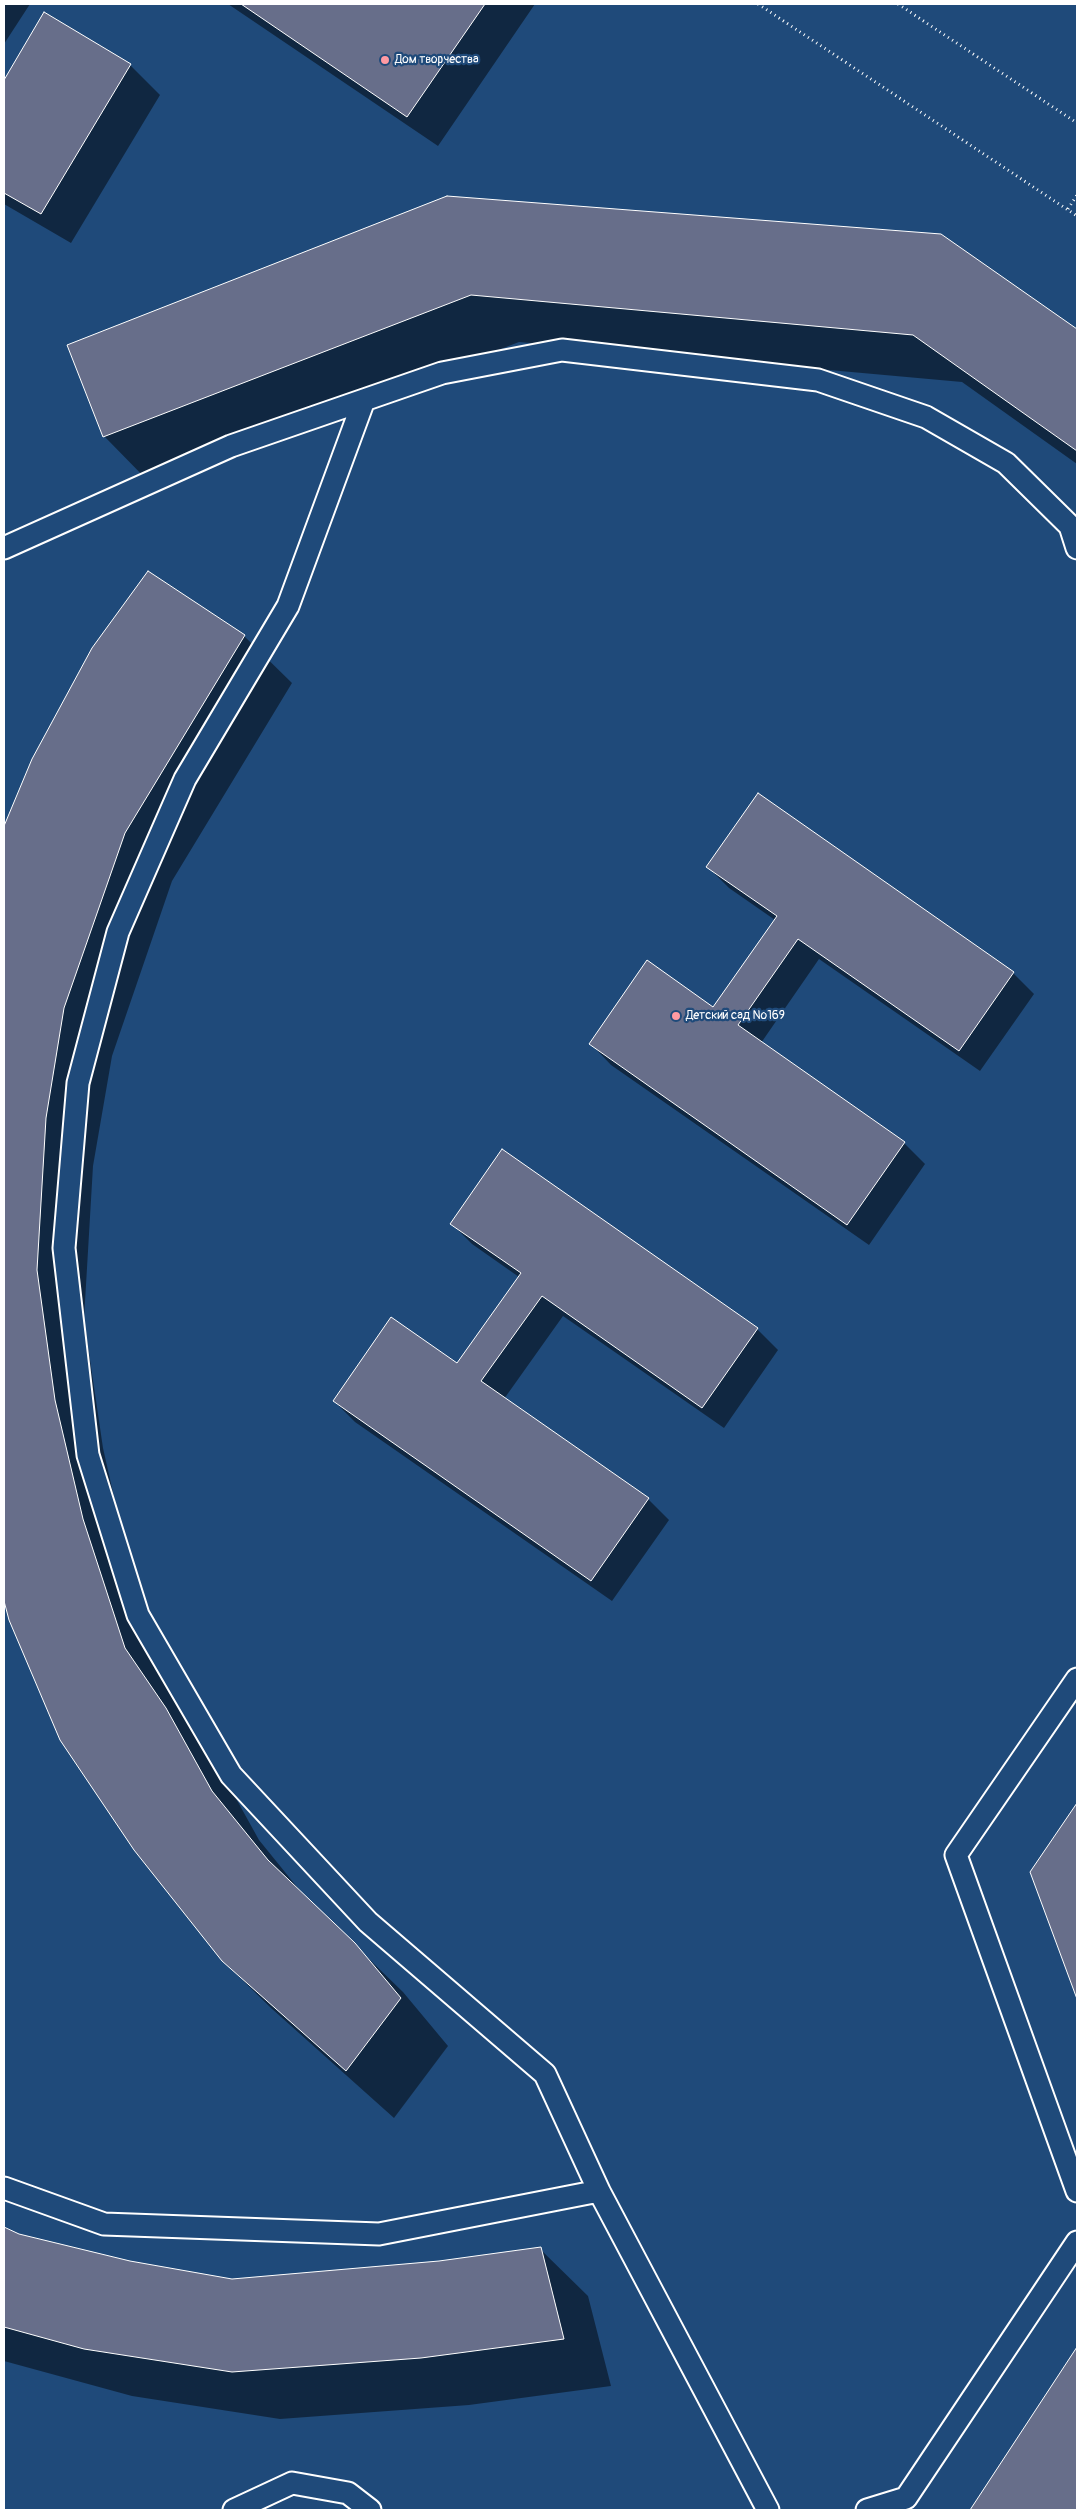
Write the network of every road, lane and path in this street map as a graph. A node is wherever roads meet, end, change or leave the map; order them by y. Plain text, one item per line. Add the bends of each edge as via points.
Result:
1 (758, 4) edge
2 (898, 4) edge
3 (1077, 123) edge
4 (1077, 195) edge
5 (1068, 209) junction
6 (1077, 216) edge
7 (364, 400) junction
8 (4, 548) edge
9 (1077, 548) edge
10 (1077, 1679) edge
11 (4, 2188) edge
12 (1077, 2191) edge
13 (599, 2192) junction
14 (1077, 2242) edge
15 (234, 2510) edge
16 (370, 2510) edge
17 (768, 2510) edge
18 (866, 2510) edge

1 - 5 path
2 - 3 path
4 - 5 path
5 - 6 path
7 - 8 lane via 231,446
7 - 9 lane via 442,373 562,350 818,380 926,416 1006,463 1070,526
7 - 13 lane via 288,606 185,779 118,932 78,1083 64,1248 88,1455 138,1615 231,1775 368,1922 545,2074
10 - 12 lane via 956,1855
11 - 13 lane via 104,2224 378,2234
13 - 17 lane
14 - 18 lane via 906,2498
15 - 16 lane via 292,2483 348,2493

